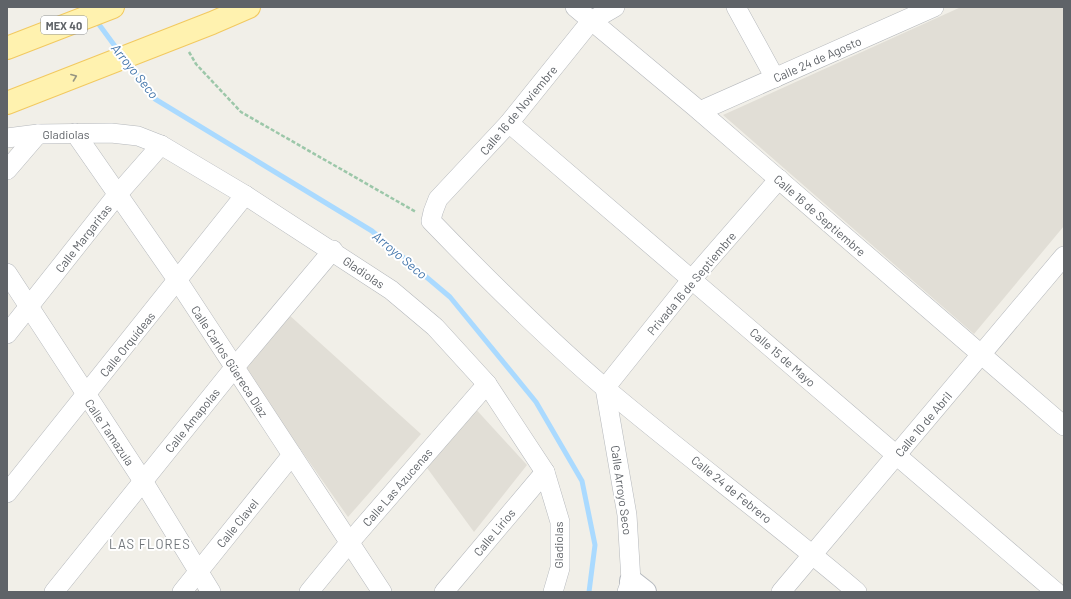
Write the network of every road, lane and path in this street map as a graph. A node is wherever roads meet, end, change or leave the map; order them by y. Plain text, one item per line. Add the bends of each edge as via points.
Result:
1 (113, 7) edge
2 (249, 7) edge
3 (575, 7) edge
4 (615, 7) edge
5 (736, 7) edge
6 (934, 7) edge
7 (591, 20) junction
8 (12, 46) edge
9 (189, 52) dead end
10 (775, 78) junction
11 (7, 104) edge
12 (700, 111) junction
13 (509, 123) junction
14 (75, 133) junction
15 (38, 134) junction
16 (7, 138) edge
17 (161, 145) junction
18 (7, 170) edge
19 (779, 179) junction
20 (245, 194) junction
21 (117, 195) junction
22 (431, 221) junction
23 (333, 250) junction
24 (1064, 256) edge
25 (7, 273) edge
26 (692, 279) junction
27 (178, 281) junction
28 (29, 306) junction
29 (7, 334) edge
30 (982, 355) junction
31 (234, 368) junction
32 (487, 384) junction
33 (605, 388) junction
34 (86, 395) junction
35 (1064, 426) edge
36 (292, 455) junction
37 (897, 455) junction
38 (544, 472) junction
39 (144, 481) junction
40 (7, 493) edge
41 (349, 543) junction
42 (814, 555) junction
43 (198, 572) junction
44 (634, 588) edge
45 (54, 592) edge
46 (182, 592) edge
47 (211, 592) edge
48 (309, 592) edge
49 (382, 592) edge
50 (444, 592) edge
51 (553, 592) edge
52 (781, 592) edge
53 (857, 592) edge
54 (1056, 592) edge

1 - 8 main road, MEX 40
11 -> 2 main road via 212,24
3 - 7 street, Calle 16 de Septiembre
4 - 7 street, Calle 16 de Noviembre
5 - 10 street
6 - 10 street, Calle 24 de Agosto
7 - 12 street, Calle 16 de Septiembre
7 - 13 street, Calle 16 de Noviembre
9 - 22 path via 196,64 241,112
10 - 12 street, Calle 24 de Agosto
12 - 19 street, Calle 16 de Septiembre
13 - 22 street, Calle 16 de Noviembre via 438,199
13 - 26 street, Calle 15 de Mayo
14 - 15 street, Gladiolas
14 - 17 street, Gladiolas via 138,136
14 - 21 street, Calle Carlos Güereca Díaz
15 - 16 street, Gladiolas
15 - 18 street
17 - 20 street, Gladiolas
17 - 21 street, Calle Margaritas
19 - 26 street, Privada 16 de Septiembre
19 - 30 street, Calle 16 de Septiembre
20 - 23 street, Gladiolas
20 - 27 street, Calle Orquídeas
21 - 27 street, Calle Carlos Güereca Díaz
21 - 28 street, Calle Margaritas
22 - 33 street via 479,271
23 - 31 street, Calle Amapolas
23 - 32 street, Gladiolas via 391,290 435,327
24 - 30 street, Calle 10 de Abril
25 - 28 street, Calle Tamazula
26 - 33 street, Privada 16 de Septiembre
26 - 37 street, Calle 15 de Mayo
27 - 31 street, Calle Carlos Güereca Díaz
27 - 34 street, Calle Orquídeas
28 - 29 street, Calle Margaritas
28 - 34 street, Calle Tamazula
30 - 35 street, Calle 16 de Septiembre
30 - 37 street, Calle 10 de Abril
31 - 36 street, Calle Carlos Güereca Díaz
31 - 39 street, Calle Amapolas
32 - 38 street, Gladiolas
32 - 41 street, Calle Las Azucenas
33 - 42 street, Calle 24 de Febrero
33 - 44 street, Calle Arroyo Seco via 627,516
34 - 39 street, Calle Tamazula
34 - 40 street, Calle Orquídeas
36 - 41 street, Calle Carlos Güereca Díaz
36 - 43 street, Calle Clavel
37 - 42 street, Calle 10 de Abril
37 - 54 street, Calle 15 de Mayo
38 - 50 street, Calle Lirios
38 - 51 street, Gladiolas via 560,522 560,568
39 - 43 street, Calle Tamazula
39 - 45 street, Calle Amapolas
41 - 48 street, Calle Las Azucenas
41 - 49 street, Calle Carlos Güereca Díaz
42 - 52 street, Calle 10 de Abril
42 - 53 street, Calle 24 de Febrero
43 - 46 street, Calle Clavel
43 - 47 street, Calle Tamazula

